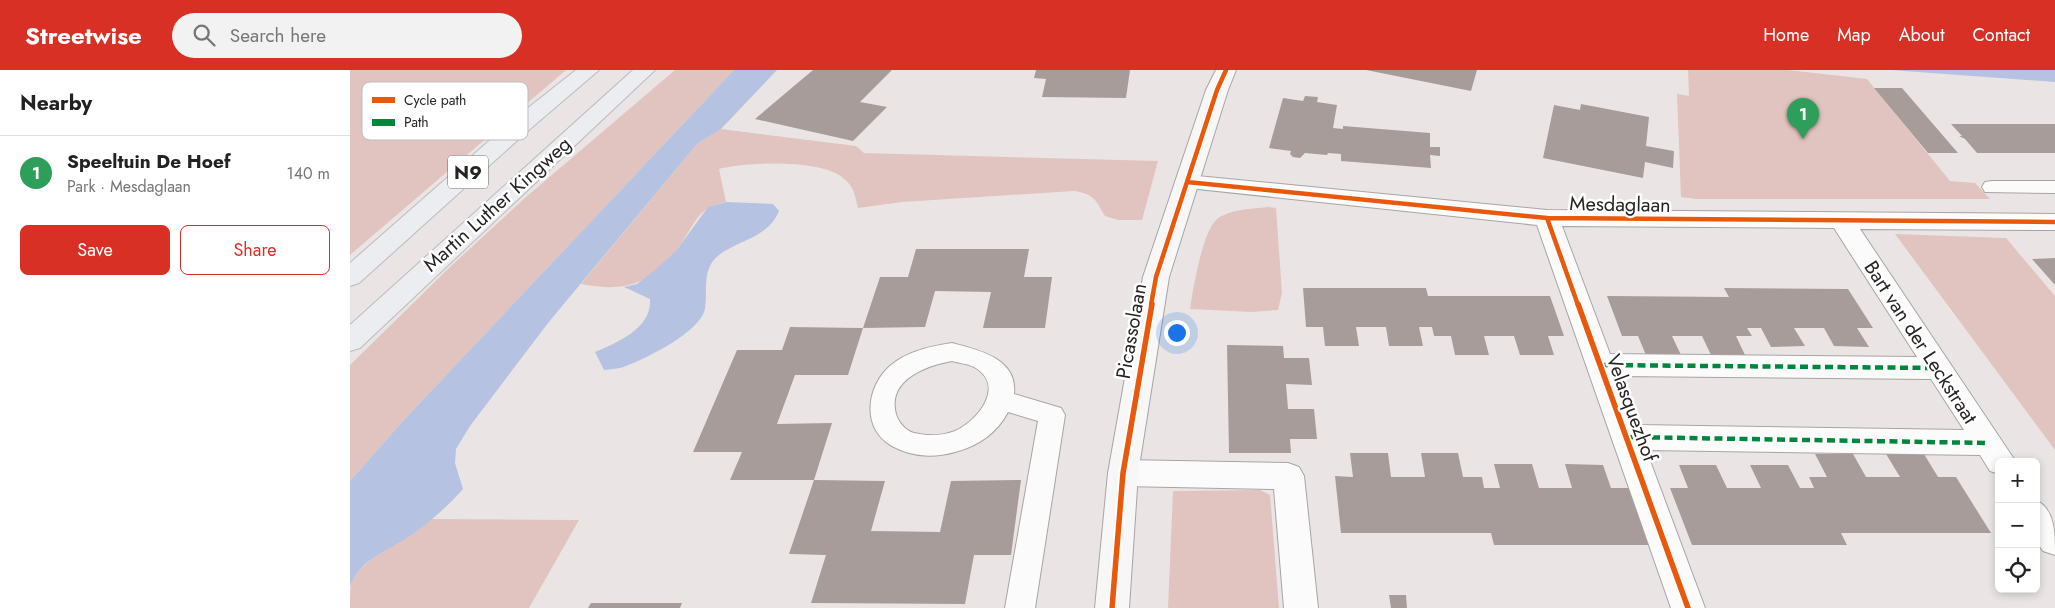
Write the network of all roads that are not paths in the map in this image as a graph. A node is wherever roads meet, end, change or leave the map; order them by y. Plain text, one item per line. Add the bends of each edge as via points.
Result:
1 (589, 70) edge
2 (645, 70) edge
3 (1226, 70) edge
4 (528, 119) edge
5 (504, 140) edge
6 (1187, 182) junction
7 (1992, 187) dead end
8 (2055, 187) edge
9 (1547, 218) junction
10 (1842, 221) junction
11 (2055, 222) edge
12 (350, 277) edge
13 (350, 341) edge
14 (1600, 365) junction
15 (1938, 368) junction
16 (1002, 400) junction
17 (1627, 437) junction
18 (1994, 452) edge
19 (1123, 473) junction
20 (2040, 520) edge
21 (2055, 541) edge
22 (1020, 608) edge
23 (1112, 608) edge
24 (1301, 608) edge
25 (1688, 608) edge

1 - 4 highway, Martin Luther Kingweg / N9
2 - 13 highway, Martin Luther Kingweg / N9
3 - 6 street, Picassolaan
5 - 12 highway, Martin Luther Kingweg / N9
6 - 9 street, Mesdaglaan
6 - 19 street, Picassolaan via 1156,277
7 - 8 lane
9 - 10 street, Mesdaglaan
9 - 14 street, Velasquezhof
10 - 11 street, Mesdaglaan
10 - 15 street, Bart van der Leckstraat
14 - 15 street, Velasquezhof
14 - 17 street, Velasquezhof
15 - 18 street, Bart van der Leckstraat
16 - 16 lane via 994,416 981,430 943,446 922,446 904,441 890,431 882,418 881,402 898,373 914,362 952,352 970,354 986,361 997,372 1003,385
16 - 22 lane via 1052,415
17 - 18 street, Velasquezhof
17 - 25 street, Velasquezhof
19 - 23 street, Picassolaan
19 - 24 street via 1288,476
20 - 21 street

